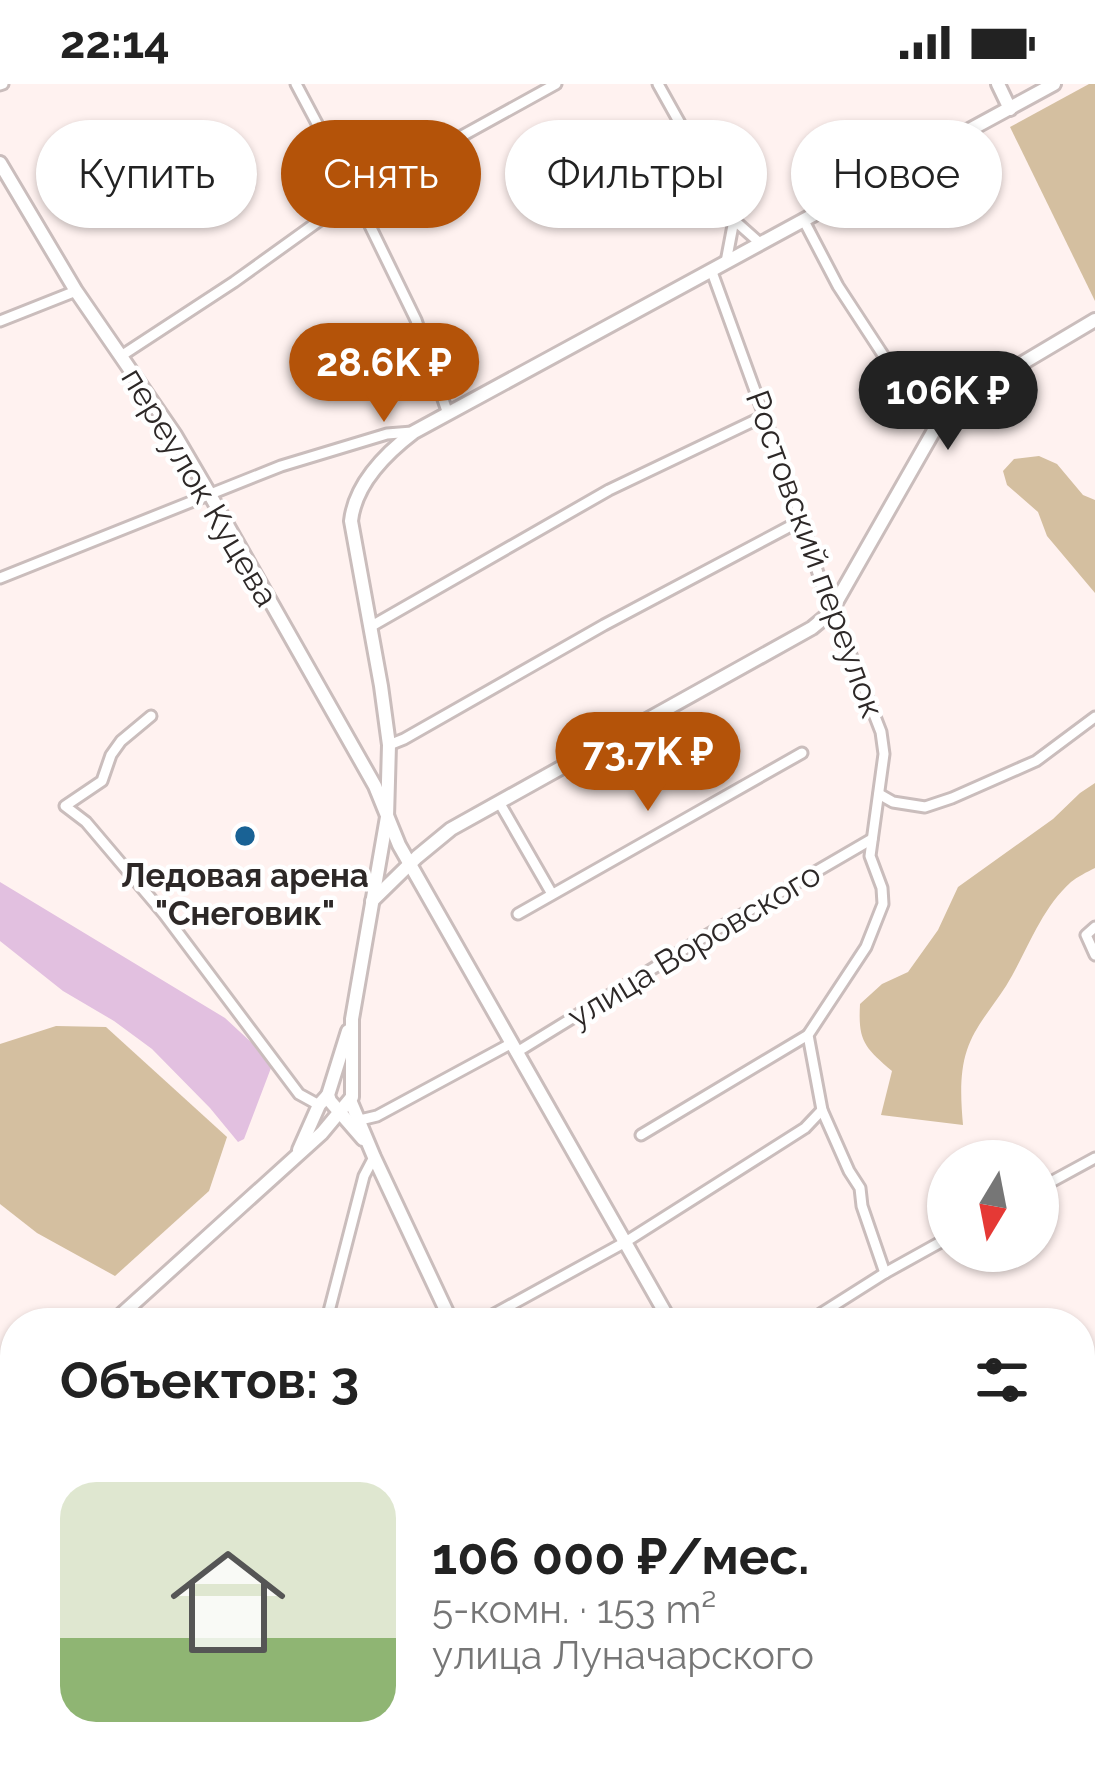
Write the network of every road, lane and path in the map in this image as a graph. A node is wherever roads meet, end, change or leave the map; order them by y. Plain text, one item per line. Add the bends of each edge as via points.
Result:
1 (296, 84) edge
2 (556, 84) edge
3 (658, 84) edge
4 (998, 84) edge
5 (1054, 84) edge
6 (1010, 109) junction
7 (315, 120) edge
8 (678, 120) edge
9 (989, 120) edge
10 (481, 125) edge
11 (0, 163) edge
12 (308, 228) edge
13 (371, 228) edge
14 (733, 228) edge
15 (743, 228) edge
16 (791, 228) edge
17 (808, 228) edge
18 (761, 244) junction
19 (726, 264) junction
20 (712, 272) junction
21 (76, 291) junction
22 (1095, 320) edge
23 (0, 321) edge
24 (121, 356) junction
25 (887, 361) dead end
26 (448, 414) junction
27 (764, 416) junction
28 (414, 432) junction
29 (209, 493) junction
30 (802, 520) junction
31 (0, 578) edge
32 (830, 613) junction
33 (370, 627) junction
34 (151, 716) dead end
35 (1095, 717) edge
36 (389, 745) junction
37 (802, 753) dead end
38 (880, 794) junction
39 (499, 802) junction
40 (387, 817) junction
41 (872, 839) junction
42 (411, 863) junction
43 (552, 894) junction
44 (372, 901) junction
45 (518, 914) dead end
46 (1091, 931) edge
47 (1095, 955) edge
48 (352, 1019) junction
49 (808, 1035) junction
50 (515, 1048) junction
51 (337, 1100) junction
52 (822, 1110) junction
53 (362, 1132) junction
54 (322, 1133) junction
55 (641, 1135) dead end
56 (296, 1157) junction
57 (374, 1157) junction
58 (1095, 1158) edge
59 (1059, 1178) edge
60 (624, 1243) junction
61 (927, 1250) edge
62 (885, 1273) junction
63 (129, 1308) edge
64 (330, 1308) edge
65 (445, 1308) edge
66 (505, 1308) edge
67 (662, 1308) edge
68 (830, 1308) edge

1 - 7 street
2 - 10 street
3 - 8 street
4 - 6 street
5 - 6 street
6 - 9 street
11 - 21 street, переулок Куцева
12 - 24 street
13 - 26 street via 416,320
14 - 19 street
15 - 18 street
16 - 18 street
17 - 25 street
18 - 19 street
19 - 20 street
20 - 26 street
20 - 27 street, Ростовский переулок
21 - 23 street
21 - 24 street, переулок Куцева
22 - 32 street via 967,396 936,427
24 - 29 street, переулок Куцева
26 - 28 street
27 - 30 street, Ростовский переулок
27 - 33 street via 609,490
28 - 29 street via 352,443
28 - 33 street, переулок Куцева via 353,504
29 - 31 street
29 - 40 street, переулок Куцева
30 - 32 street, Ростовский переулок
30 - 36 street
32 - 38 street, Ростовский переулок via 881,732
32 - 39 street
33 - 36 street, переулок Куцева
34 - 51 street via 111,755 102,781 65,806 164,914 299,1094
35 - 38 street via 1036,760 952,798 925,807
36 - 40 street, переулок Куцева
37 - 43 street
38 - 41 street, Ростовский переулок
39 - 42 street
39 - 43 street
40 - 42 street, переулок Куцева
40 - 44 street
41 - 49 street, Ростовский переулок via 883,904 866,947
41 - 50 street, улица Воровского
42 - 44 street
42 - 50 street, переулок Куцева
43 - 45 street
44 - 48 street
46 - 47 street
48 - 51 street
48 - 51 street
49 - 52 street
49 - 55 street, Ростовский переулок
50 - 53 street, улица Воровского via 377,1116
50 - 60 street, переулок Куцева
51 - 53 street
51 - 54 street
51 - 56 street
52 - 60 street
52 - 62 street via 860,1188
53 - 54 street
53 - 57 street
54 - 56 street
56 - 63 street
57 - 64 street
57 - 65 street
58 - 59 street
60 - 66 street
60 - 67 street, переулок Куцева
61 - 62 street
62 - 68 street

